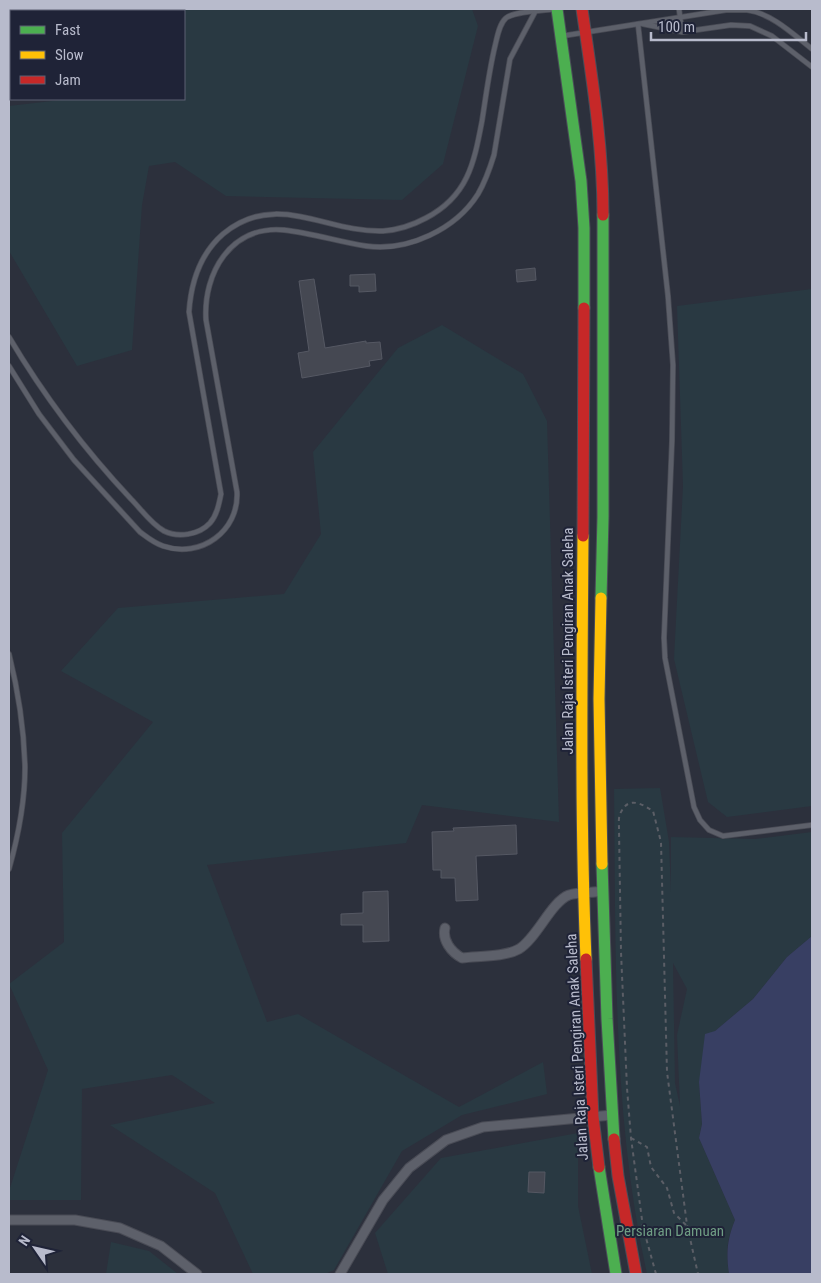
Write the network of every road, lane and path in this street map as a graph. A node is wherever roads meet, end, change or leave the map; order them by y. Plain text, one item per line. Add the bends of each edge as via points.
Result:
1 (555, 9) edge
2 (582, 9) edge
3 (680, 9) edge
4 (534, 12) junction
5 (681, 18) junction
6 (638, 24) junction
7 (585, 32) junction
8 (682, 32) junction
9 (561, 36) junction
10 (812, 48) edge
11 (812, 67) edge
12 (9, 337) edge
13 (9, 366) edge
14 (9, 654) edge
15 (812, 825) edge
16 (9, 869) edge
17 (603, 892) junction
18 (584, 894) junction
19 (445, 928) dead end
20 (612, 1115) junction
21 (593, 1118) junction
22 (632, 1138) junction
23 (9, 1220) edge
24 (687, 1225) junction
25 (197, 1274) edge
26 (340, 1274) edge
27 (616, 1274) edge
28 (636, 1274) edge
29 (656, 1274) edge
30 (698, 1274) edge

1 - 4 lane
1 - 9 main road, Jalan Raja Isteri Pengiran Anak Saleha
2 - 7 main road, Jalan Raja Isteri Pengiran Anak Saleha
3 - 5 lane
4 - 12 lane via 504,19 492,58 475,157 460,190 438,211 406,227 382,231 282,213 262,215 236,224 209,249 197,270 189,312 221,494 216,513 204,528 179,534 156,525 77,438
4 - 13 lane via 510,59 490,168 477,195 456,219 426,237 394,246 368,246 270,230 242,240 217,265 207,292 206,320 238,504 219,536 193,549 165,547 151,541 74,460 39,414
5 - 6 lane
5 - 8 lane
5 - 10 lane via 726,10 748,10 776,22
6 - 7 lane
6 - 8 lane
6 - 15 lane via 673,365 664,658 694,806 709,830 723,836
7 - 9 lane
7 - 17 main road, Jalan Raja Isteri Pengiran Anak Saleha via 603,178 603,517 599,699
8 - 11 lane via 731,25 750,26 772,36
9 - 18 main road, Jalan Raja Isteri Pengiran Anak Saleha via 581,181 584,228
14 - 16 lane via 18,698 25,768 19,826
17 - 18 street
17 - 20 main road, Jalan Raja Isteri Pengiran Anak Saleha
18 - 19 street via 568,895 560,901 528,941 511,953 462,958 450,949
18 - 21 main road, Jalan Raja Isteri Pengiran Anak Saleha
20 - 21 street
20 - 28 main road, Jalan Raja Isteri Pengiran Anak Saleha via 618,1176
21 - 26 street via 483,1127 446,1140 409,1168 383,1200
21 - 27 main road, Jalan Raja Isteri Pengiran Anak Saleha
22 - 24 path via 647,1146 651,1167 667,1188 674,1213
22 - 24 path via 621,952 619,829 620,812 629,803 639,802 653,811 660,842 667,1072
22 - 29 path via 643,1227
23 - 25 street via 75,1220 120,1228 161,1246
24 - 30 path

